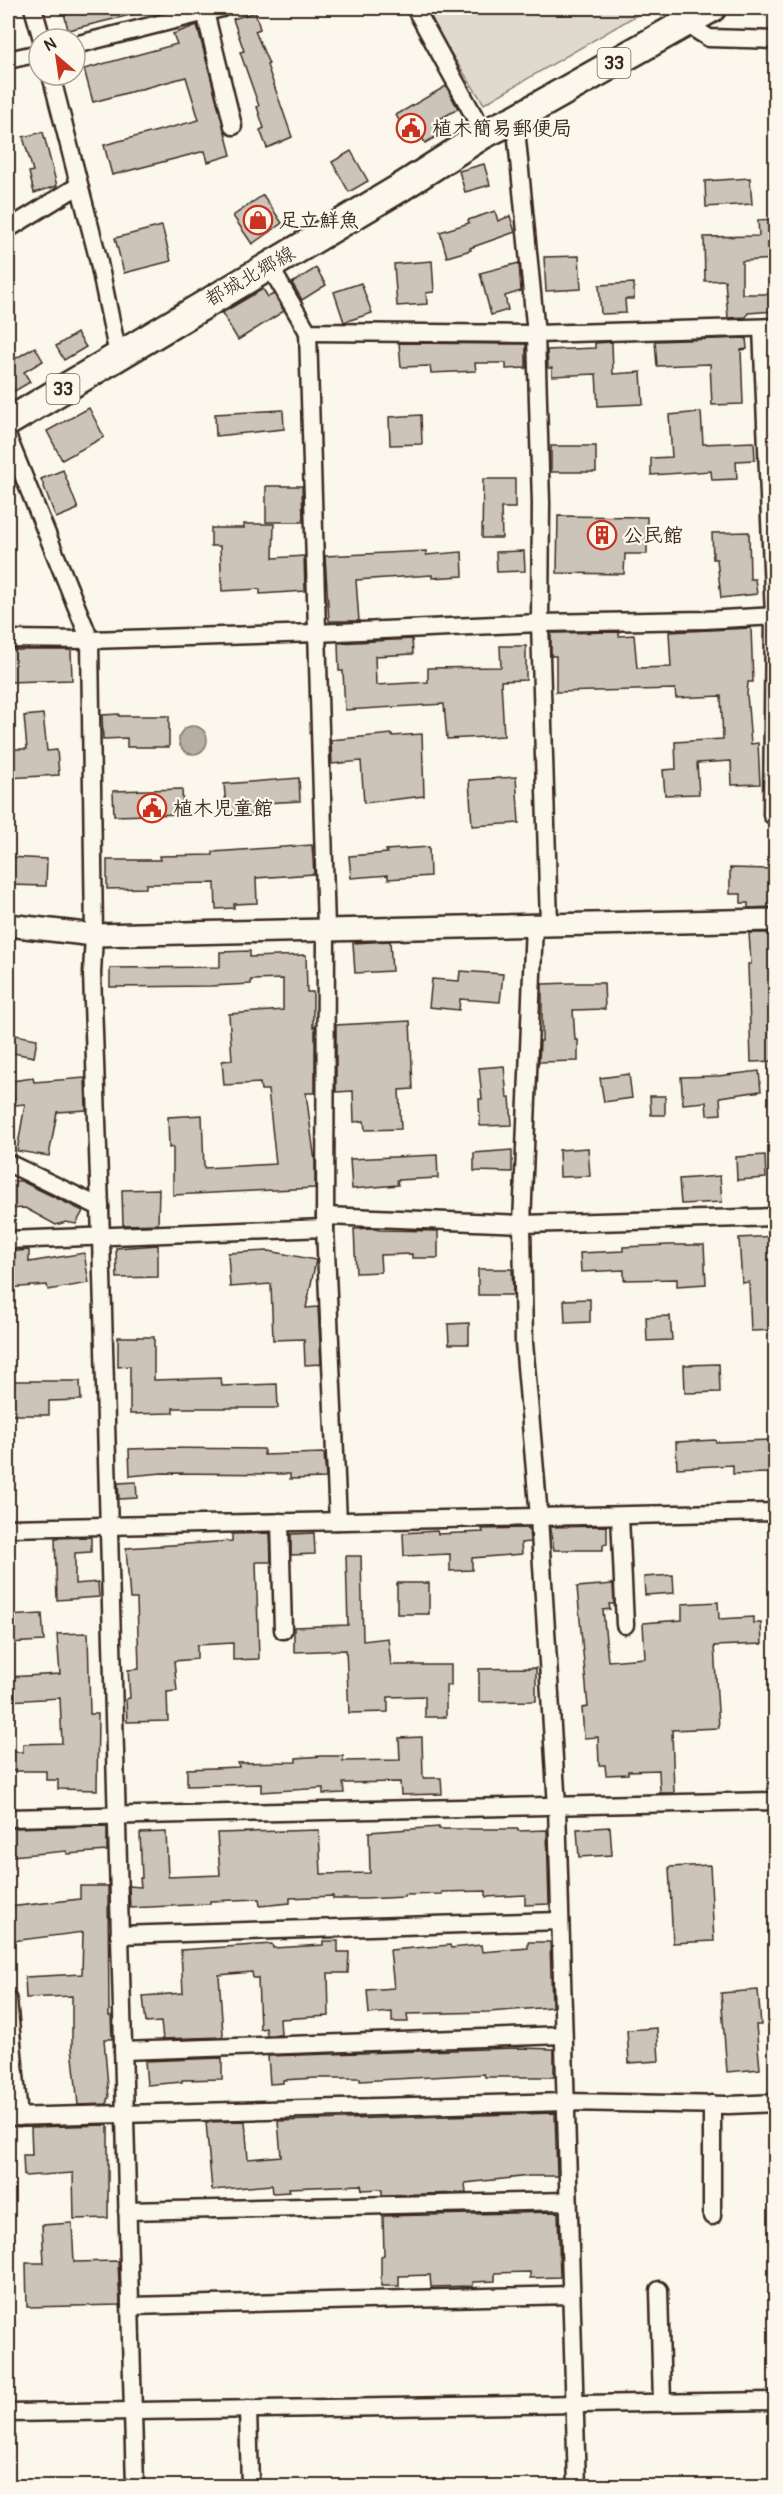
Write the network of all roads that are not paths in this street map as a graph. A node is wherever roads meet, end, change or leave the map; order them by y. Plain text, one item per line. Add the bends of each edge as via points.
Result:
1 (33, 8) edge
2 (416, 8) edge
3 (712, 8) edge
4 (215, 9) edge
5 (685, 23) junction
6 (39, 27) edge
7 (776, 40) edge
8 (87, 42) edge
9 (27, 56) edge
10 (8, 60) edge
11 (54, 87) edge
12 (515, 119) junction
13 (233, 126) dead end
14 (484, 134) junction
15 (78, 186) junction
16 (8, 228) edge
17 (269, 265) junction
18 (769, 328) edge
19 (308, 332) junction
20 (536, 334) junction
21 (118, 356) junction
22 (8, 422) edge
23 (8, 438) edge
24 (775, 616) edge
25 (540, 623) junction
26 (316, 633) junction
27 (8, 639) edge
28 (90, 640) junction
29 (776, 815) edge
30 (776, 920) edge
31 (541, 924) junction
32 (8, 925) edge
33 (326, 928) junction
34 (94, 935) junction
35 (8, 1163) edge
36 (100, 1207) junction
37 (776, 1217) edge
38 (325, 1222) junction
39 (522, 1224) junction
40 (101, 1238) junction
41 (8, 1240) edge
42 (776, 1512) edge
43 (620, 1516) junction
44 (539, 1517) junction
45 (338, 1521) junction
46 (280, 1522) junction
47 (109, 1526) junction
48 (8, 1527) edge
49 (625, 1625) dead end
50 (283, 1630) dead end
51 (776, 1801) edge
52 (556, 1807) junction
53 (116, 1814) junction
54 (8, 1818) edge
55 (560, 1921) junction
56 (120, 1935) junction
57 (8, 2000) edge
58 (563, 2035) junction
59 (123, 2051) junction
60 (565, 2102) junction
61 (776, 2103) edge
62 (712, 2104) junction
63 (125, 2115) junction
64 (13, 2117) edge
65 (568, 2201) junction
66 (127, 2211) junction
67 (712, 2216) dead end
68 (659, 2290) dead end
69 (572, 2295) junction
70 (130, 2306) junction
71 (776, 2401) edge
72 (662, 2403) junction
73 (574, 2404) junction
74 (248, 2409) junction
75 (133, 2411) junction
76 (8, 2413) edge
77 (135, 2487) edge
78 (250, 2487) edge
79 (577, 2487) edge

1 - 6 street
2 - 14 street
3 - 5 main road, 都城北郷線 / 33
4 - 8 street
4 - 13 street
5 - 7 street via 709,38
5 - 12 main road, 都城北郷線 / 33
9 - 10 street
11 - 15 street
12 - 14 main road, 都城北郷線 / 33
12 - 20 street
14 - 17 main road, 都城北郷線 / 33
15 - 16 street
15 - 21 street
17 - 19 street
17 - 21 main road, 都城北郷線 / 33
18 - 20 street
18 - 24 street
19 - 20 street
19 - 26 street
20 - 25 street
21 - 22 main road, 都城北郷線 / 33
23 - 28 street
24 - 25 street
24 - 29 street via 772,815
25 - 26 street
25 - 31 street
26 - 28 street
26 - 33 street
27 - 28 street
28 - 34 street
30 - 31 street
31 - 33 street
31 - 39 street
32 - 34 street
33 - 34 street
33 - 38 street
34 - 36 street
35 - 36 street
36 - 40 street
37 - 39 street
38 - 39 street
38 - 40 street
38 - 45 street
39 - 44 street via 524,1342
40 - 41 street
40 - 47 street
42 - 43 street
43 - 44 street
43 - 49 street
44 - 45 street
44 - 52 street
45 - 46 street
46 - 47 street
46 - 50 street
47 - 48 street
47 - 53 street
51 - 52 street
52 - 53 street
52 - 55 street
53 - 54 street
53 - 56 street
55 - 56 street
55 - 58 street
56 - 59 street
57 - 64 street
58 - 59 street
58 - 60 street
59 - 63 street
60 - 62 street
60 - 63 street
60 - 65 street
61 - 62 street
62 - 67 street
63 - 64 street
63 - 66 street
65 - 66 street
65 - 69 street
66 - 70 street
68 - 72 street
69 - 70 street
69 - 73 street
70 - 75 street
71 - 72 street
72 - 73 street
73 - 74 street
73 - 79 street
74 - 75 street
74 - 78 street
75 - 76 street
75 - 77 street

